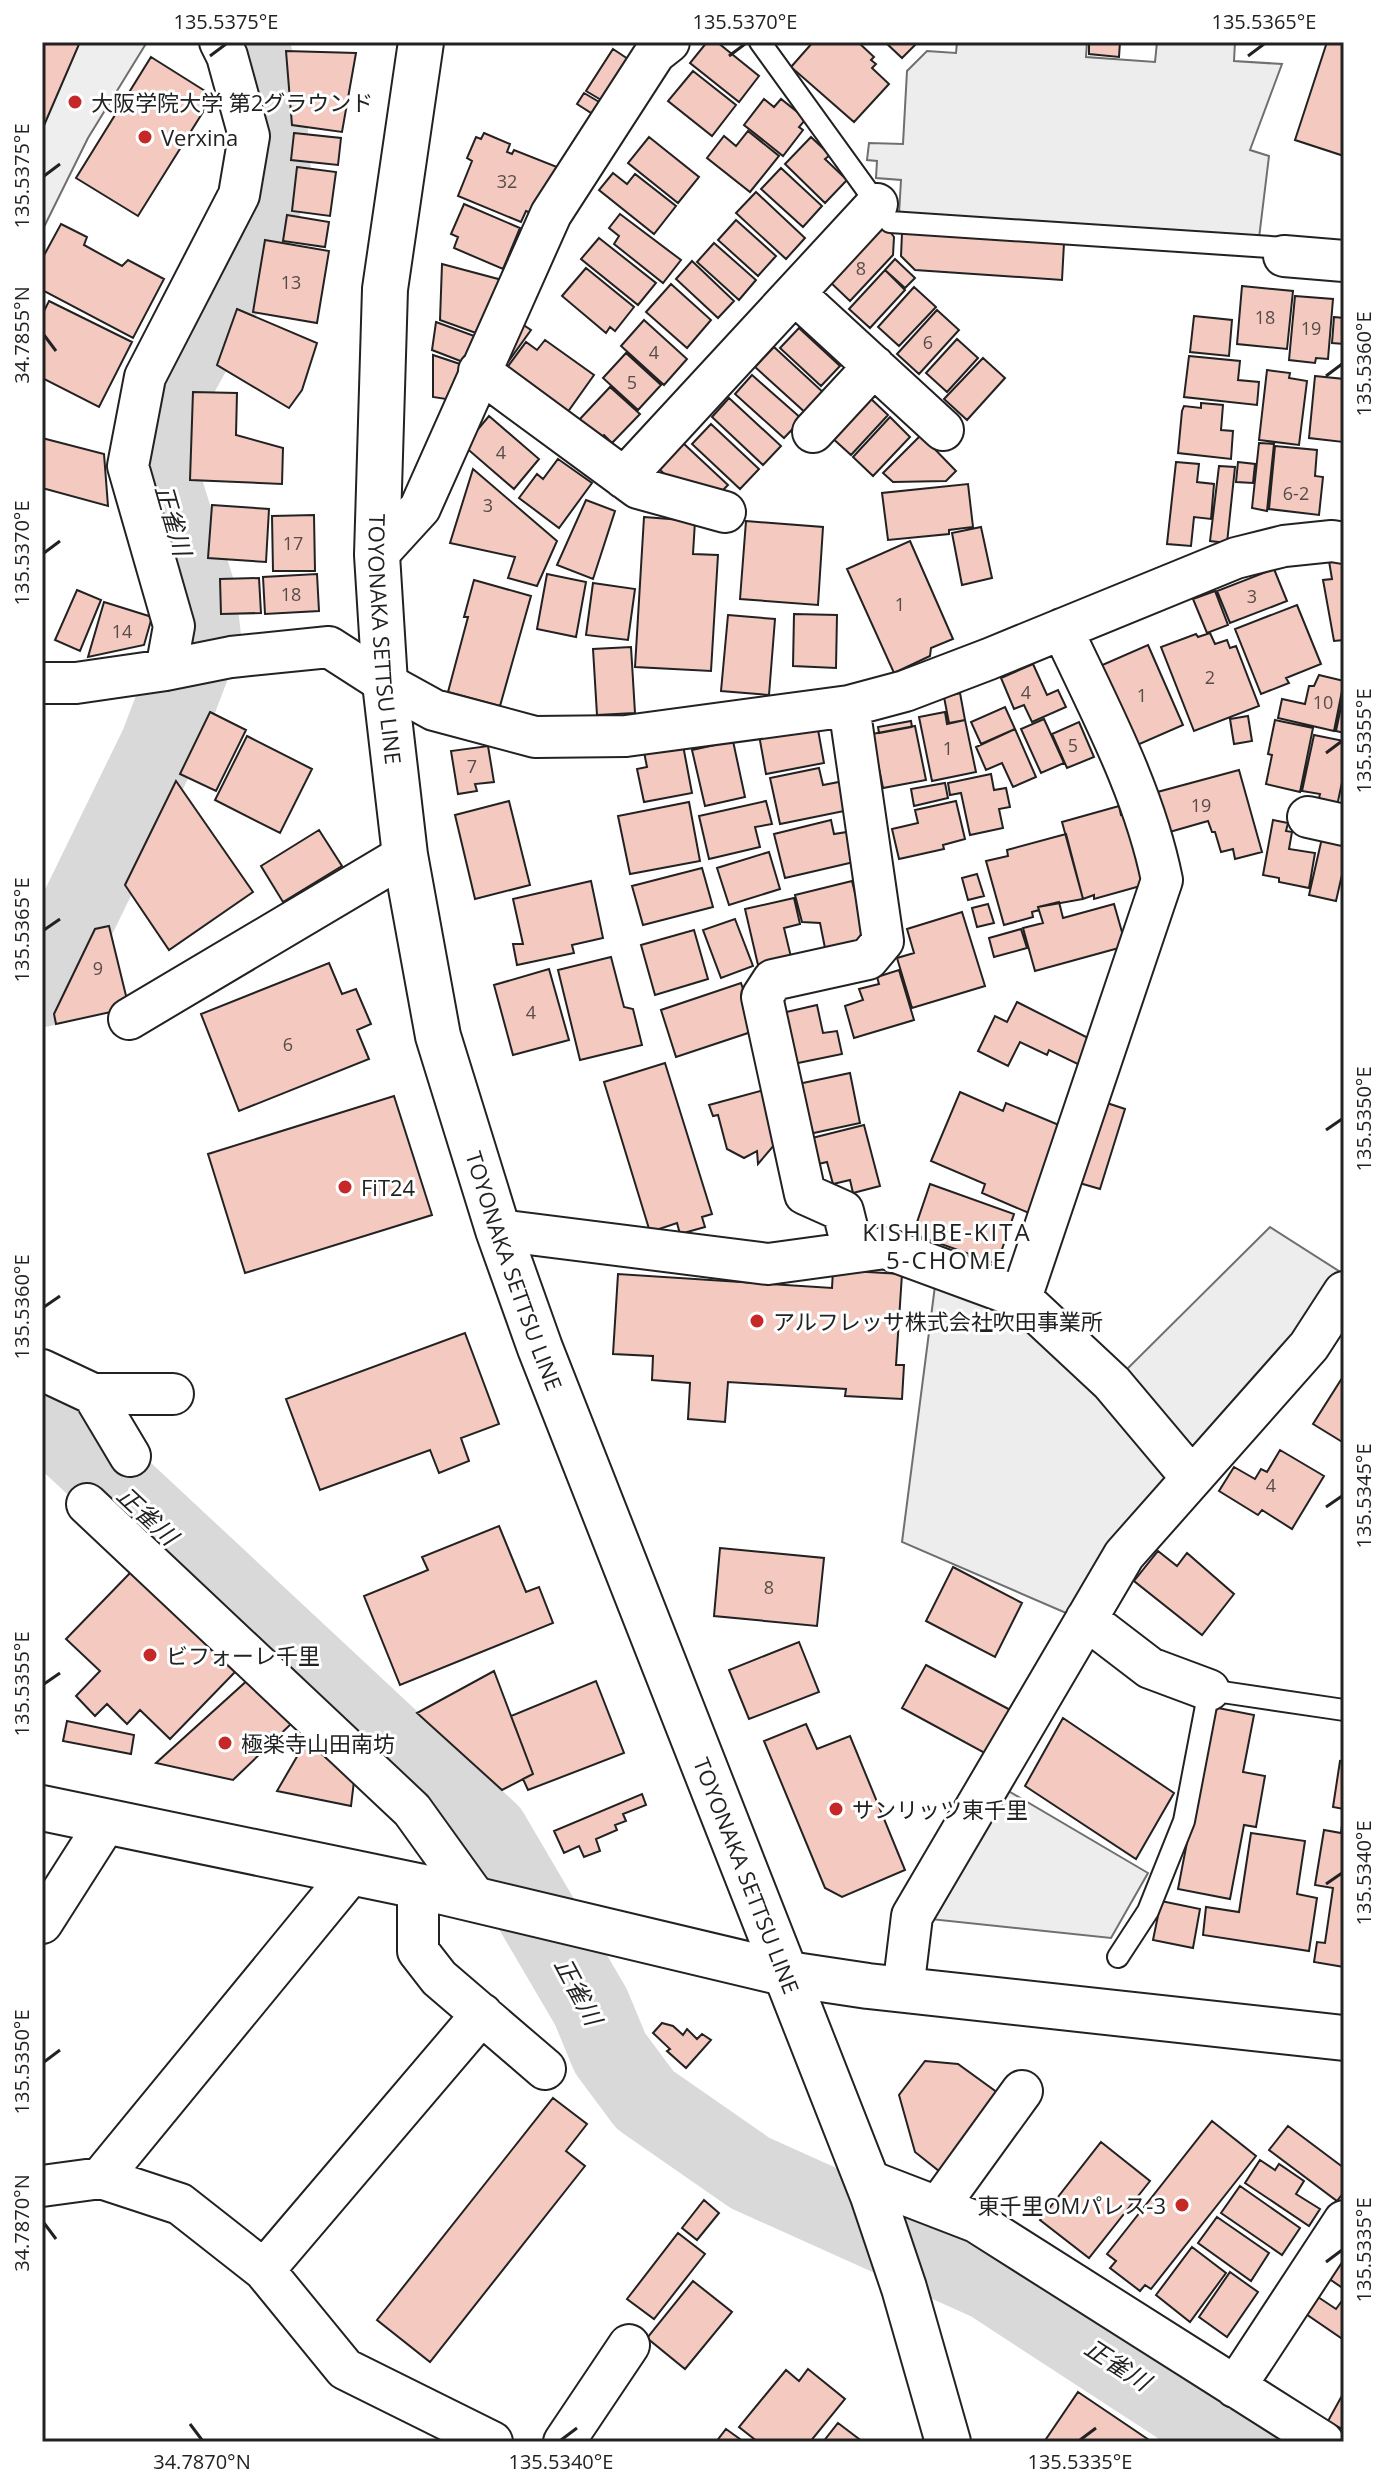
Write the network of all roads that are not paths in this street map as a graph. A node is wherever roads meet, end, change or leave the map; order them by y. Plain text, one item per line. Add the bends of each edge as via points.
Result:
1 (220, 42) edge
2 (421, 42) edge
3 (669, 42) edge
4 (760, 42) edge
5 (877, 204) junction
6 (1284, 256) joint
7 (1344, 261) edge
8 (795, 294) junction
9 (874, 366) junction
10 (479, 371) junction
11 (943, 430) dead end
12 (813, 432) dead end
13 (624, 478) junction
14 (725, 512) dead end
15 (1344, 543) edge
16 (377, 555) junction
17 (1062, 629) junction
18 (166, 670) junction
19 (42, 683) edge
20 (385, 683) junction
21 (849, 706) junction
22 (405, 855) junction
23 (129, 1019) dead end
24 (498, 1230) junction
25 (853, 1251) junction
26 (1344, 1292) edge
27 (1021, 1298) junction
28 (42, 1370) edge
29 (93, 1394) junction
30 (173, 1394) dead end
31 (130, 1456) dead end
32 (1192, 1478) junction
33 (87, 1504) dead end
34 (1086, 1619) junction
35 (1209, 1690) junction
36 (1344, 1710) edge
37 (42, 1808) edge
38 (107, 1821) junction
39 (353, 1871) junction
40 (418, 1886) junction
41 (476, 1899) junction
42 (42, 1923) edge
43 (1118, 1957) dead end
44 (788, 1974) junction
45 (903, 1990) junction
46 (482, 2014) junction
47 (1344, 2038) edge
48 (545, 2069) dead end
49 (1022, 2091) dead end
50 (101, 2178) junction
51 (42, 2186) edge
52 (870, 2188) junction
53 (938, 2207) junction
54 (1344, 2221) edge
55 (264, 2270) junction
56 (629, 2345) dead end
57 (1235, 2387) junction
58 (492, 2442) edge
59 (564, 2442) edge
60 (948, 2442) edge
61 (1323, 2442) edge

1 - 18 street via 249,136 239,195 145,377 128,466 174,626
2 - 16 main road, TOYONAKA SETTSU LINE via 385,289
3 - 10 street via 655,53 551,214
4 - 5 lane
5 - 6 lane via 890,222 1285,248
5 - 8 street
6 - 7 street
8 - 9 street
8 - 13 street
9 - 11 street
9 - 12 street
10 - 13 street
10 - 16 street via 420,508
13 - 14 street via 638,488
15 - 17 street via 1284,546 1236,558
16 - 20 main road, TOYONAKA SETTSU LINE
17 - 21 street via 905,691
17 - 27 street via 1125,763 1153,836 1162,880
18 - 19 street
18 - 20 street via 329,647
20 - 21 street via 434,710 535,737 626,736
20 - 22 main road, TOYONAKA SETTSU LINE
21 - 25 street via 883,941 868,959 773,980 762,997 805,1194 843,1211
22 - 23 street
22 - 24 main road, TOYONAKA SETTSU LINE via 438,1036
24 - 25 street via 768,1264
24 - 44 main road, TOYONAKA SETTSU LINE via 592,1483
25 - 27 street via 885,1248
26 - 32 street via 1309,1346
27 - 32 street via 1112,1383
28 - 29 street
29 - 30 street
29 - 31 street
32 - 34 street via 1124,1555
33 - 41 street via 412,1810
34 - 35 street via 1150,1668
34 - 45 street via 912,1916
35 - 36 lane
35 - 43 lane via 1184,1821 1148,1911
37 - 38 main road
38 - 39 main road
38 - 42 street
39 - 40 main road
39 - 50 street
40 - 41 main road
40 - 46 street via 418,1951 439,1978
41 - 44 main road
44 - 45 main road
44 - 52 main road, TOYONAKA SETTSU LINE
45 - 47 main road
46 - 48 street
46 - 55 street
49 - 53 street
50 - 51 street
50 - 55 street via 180,2204
52 - 53 street
52 - 60 main road, TOYONAKA SETTSU LINE
53 - 57 street via 976,2222
54 - 57 street
55 - 58 street via 345,2369
56 - 59 street
57 - 61 street

